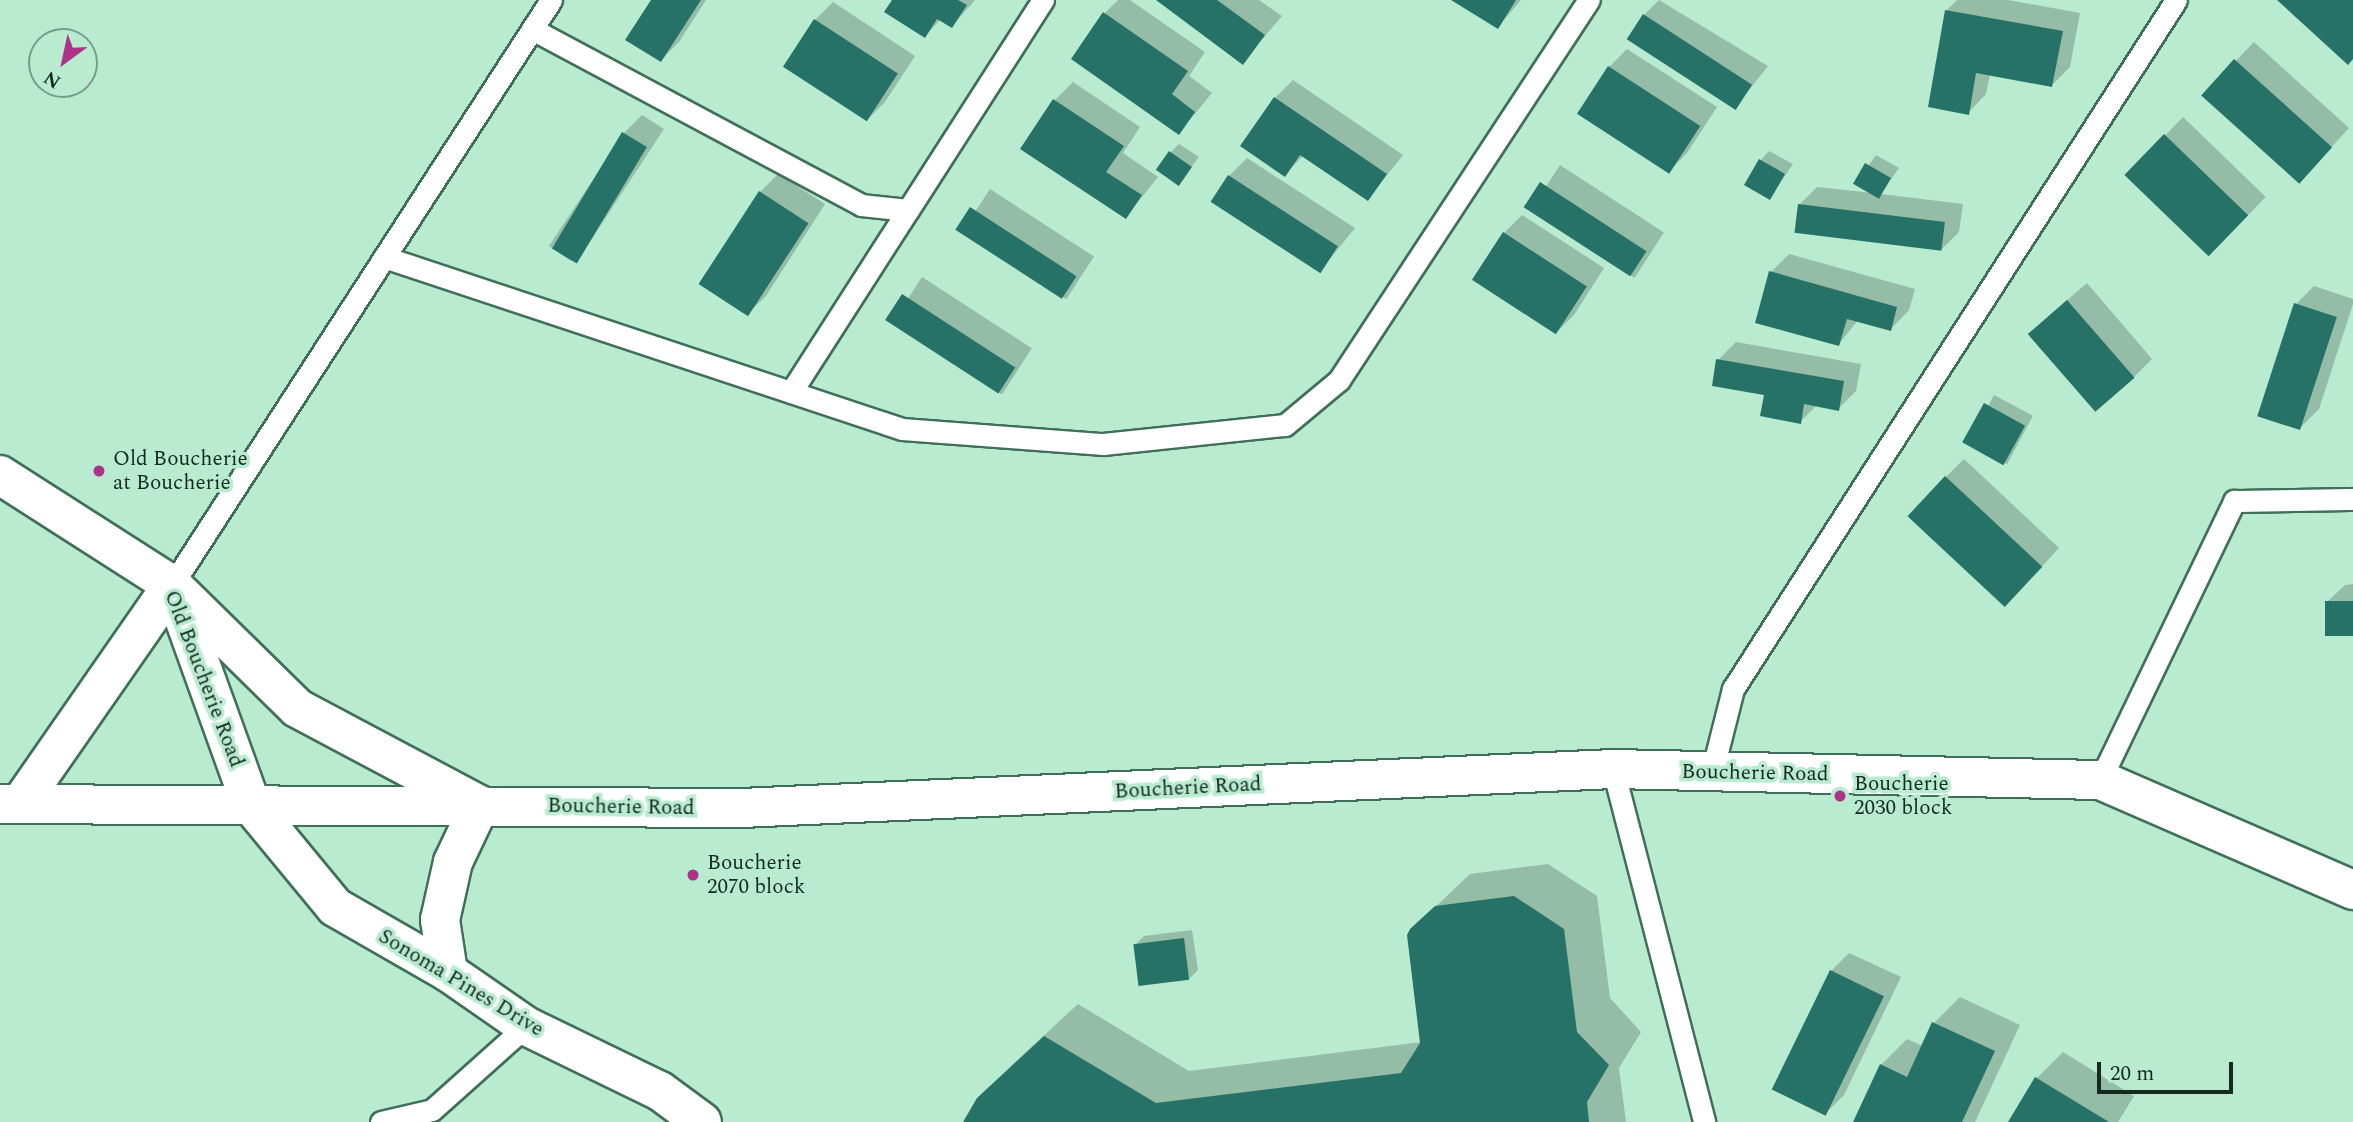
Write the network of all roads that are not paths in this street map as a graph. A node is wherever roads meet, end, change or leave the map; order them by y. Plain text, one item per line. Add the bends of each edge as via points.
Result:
1 (551, 0) edge
2 (1043, 0) edge
3 (1589, 0) edge
4 (2176, 0) edge
5 (532, 29) junction
6 (908, 210) junction
7 (384, 257) junction
8 (791, 392) junction
9 (0, 475) edge
10 (2353, 499) edge
11 (172, 584) junction
12 (1614, 769) junction
13 (1712, 772) junction
14 (2100, 780) junction
15 (10, 804) edge
16 (251, 805) junction
17 (480, 805) junction
18 (2353, 890) edge
19 (448, 972) junction
20 (526, 1026) junction
21 (381, 1122) edge
22 (702, 1122) edge
23 (1704, 1122) edge

1 - 5 lane
2 - 6 lane
3 - 8 lane via 1339,380 1285,425 1103,444 902,429
4 - 13 lane via 1733,689
5 - 6 lane via 861,205
5 - 7 lane
6 - 8 lane
7 - 8 lane
7 - 11 lane
9 - 11 main road, Old Boucherie Road
10 - 14 lane via 2234,501
11 - 15 main road
11 - 16 main road, Old Boucherie Road
11 - 17 main road via 298,708
12 - 13 main road, Boucherie Road
12 - 17 main road, Boucherie Road via 741,808
12 - 23 lane
13 - 14 main road, Boucherie Road
14 - 18 main road, Boucherie Road
15 - 16 main road, Boucherie Road
16 - 17 main road, Boucherie Road
16 - 19 main road, Sonoma Pines Drive via 335,907
17 - 19 main road via 453,862 440,920
19 - 20 main road, Sonoma Pines Drive
20 - 21 lane via 432,1110
20 - 22 main road, Sonoma Pines Drive via 660,1090

